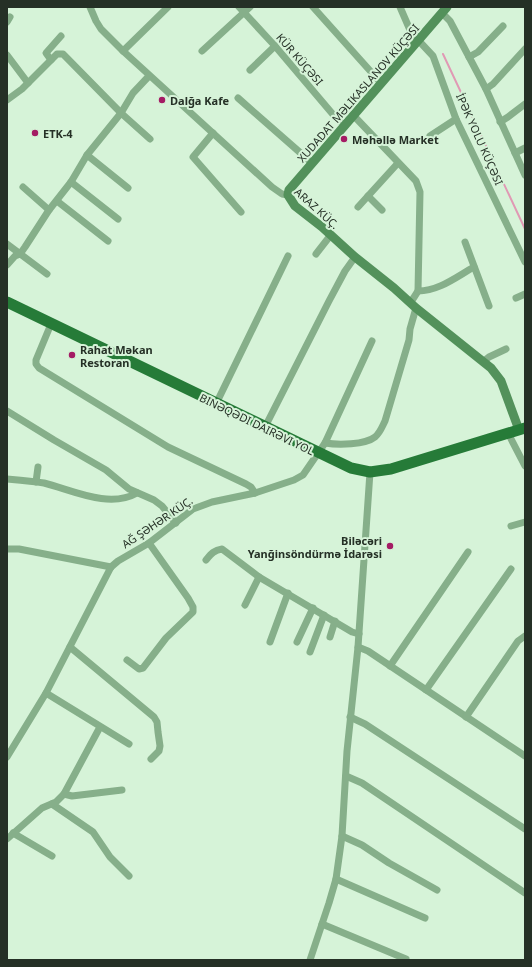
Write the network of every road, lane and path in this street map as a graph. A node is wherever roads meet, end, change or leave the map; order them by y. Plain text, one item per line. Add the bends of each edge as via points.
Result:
1 (90, 7) edge
2 (168, 7) edge
3 (250, 7) edge
4 (313, 7) edge
5 (400, 7) edge
6 (241, 10) edge
7 (445, 10) edge
8 (503, 26) dead end
9 (62, 36) dead end
10 (419, 41) junction
11 (275, 46) junction
12 (525, 49) edge
13 (123, 51) junction
14 (202, 51) dead end
15 (7, 55) edge
16 (469, 57) junction
17 (51, 60) junction
18 (250, 70) dead end
19 (149, 76) junction
20 (28, 83) junction
21 (381, 83) junction
22 (486, 89) junction
23 (238, 98) dead end
24 (7, 100) edge
25 (525, 104) edge
26 (121, 113) junction
27 (354, 116) junction
28 (456, 119) junction
29 (500, 122) junction
30 (345, 126) junction
31 (212, 134) junction
32 (430, 136) dead end
33 (150, 140) dead end
34 (525, 148) edge
35 (515, 153) junction
36 (87, 155) junction
37 (312, 163) junction
38 (398, 163) junction
39 (525, 175) edge
40 (71, 182) junction
41 (23, 187) dead end
42 (128, 188) dead end
43 (288, 196) junction
44 (368, 196) junction
45 (57, 201) junction
46 (358, 207) dead end
47 (49, 210) junction
48 (382, 210) dead end
49 (241, 212) dead end
50 (118, 220) dead end
51 (330, 236) junction
52 (108, 241) dead end
53 (465, 242) dead end
54 (7, 244) edge
55 (20, 254) junction
56 (316, 254) dead end
57 (288, 256) dead end
58 (355, 257) junction
59 (525, 262) edge
60 (7, 265) edge
61 (474, 267) junction
62 (47, 274) dead end
63 (418, 291) junction
64 (525, 294) edge
65 (516, 298) dead end
66 (7, 302) edge
67 (413, 305) junction
68 (489, 306) dead end
69 (51, 324) junction
70 (372, 341) dead end
71 (506, 349) dead end
72 (484, 361) junction
73 (216, 404) junction
74 (7, 411) edge
75 (265, 427) junction
76 (517, 430) edge
77 (325, 443) junction
78 (318, 453) junction
79 (523, 457) edge
80 (38, 466) dead end
81 (525, 466) edge
82 (370, 472) junction
83 (7, 479) edge
84 (36, 482) junction
85 (137, 493) junction
86 (255, 493) junction
87 (525, 522) edge
88 (176, 523) junction
89 (512, 526) dead end
90 (149, 543) junction
91 (7, 549) edge
92 (468, 552) dead end
93 (206, 560) dead end
94 (111, 567) junction
95 (511, 569) dead end
96 (259, 577) junction
97 (288, 593) junction
98 (245, 605) dead end
99 (313, 608) junction
100 (324, 615) junction
101 (335, 622) junction
102 (359, 634) junction
103 (525, 636) edge
104 (330, 637) dead end
105 (270, 642) dead end
106 (298, 642) dead end
107 (70, 647) junction
108 (358, 648) junction
109 (310, 652) dead end
110 (127, 660) dead end
111 (390, 666) junction
112 (426, 690) junction
113 (46, 694) junction
114 (350, 717) junction
115 (466, 717) junction
116 (100, 727) junction
117 (129, 744) dead end
118 (525, 756) edge
119 (7, 757) edge
120 (151, 759) dead end
121 (346, 776) junction
122 (122, 790) dead end
123 (64, 794) junction
124 (52, 804) junction
125 (525, 829) edge
126 (13, 834) junction
127 (342, 836) junction
128 (7, 839) edge
129 (52, 856) dead end
130 (129, 876) dead end
131 (336, 879) junction
132 (437, 890) dead end
133 (525, 893) edge
134 (425, 918) dead end
135 (322, 924) junction
136 (406, 958) dead end
137 (310, 960) edge

1 - 13 street, ARAZ KÜÇ. via 101,29
2 - 13 street
3 - 6 street
4 - 21 street
5 - 10 street, İPƏK YOLU KÜÇƏSI via 410,30
6 - 11 street, KÜR KÜÇƏSI
6 - 14 street
7 - 10 street, XUDADAT MƏLIKASLANOV KÜÇƏSI
7 - 16 street
8 - 16 street via 478,52
9 - 17 street via 46,53
10 - 21 street, XUDADAT MƏLIKASLANOV KÜÇƏSI
10 - 28 street, İPƏK YOLU KÜÇƏSI via 433,56
11 - 18 street
11 - 30 street, KÜR KÜÇƏSI
12 - 22 street via 494,84
13 - 19 street, ARAZ KÜÇ.
15 - 20 street
16 - 22 street
17 - 20 street
17 - 26 street via 57,54 63,54
19 - 26 street via 133,93
19 - 31 street, ARAZ KÜÇ.
20 - 24 street
21 - 27 street, XUDADAT MƏLIKASLANOV KÜÇƏSI
22 - 29 street
23 - 37 street
25 - 29 street
26 - 33 street
26 - 36 street
27 - 30 street, XUDADAT MƏLIKASLANOV KÜÇƏSI
27 - 38 street
28 - 32 street
28 - 59 street, İPƏK YOLU KÜÇƏSI
29 - 35 street
30 - 37 street, XUDADAT MƏLIKASLANOV KÜÇƏSI
31 - 43 street, ARAZ KÜÇ. via 278,192
31 - 49 street via 193,157
34 - 35 street
35 - 39 street
36 - 40 street
36 - 42 street
37 - 43 street, XUDADAT MƏLIKASLANOV KÜÇƏSI via 289,190
38 - 44 street
38 - 63 street via 416,181 420,192
40 - 45 street
40 - 50 street
41 - 47 street
43 - 51 street, ARAZ KÜÇ. via 295,206
44 - 46 street
44 - 48 street
45 - 47 street
45 - 52 street
47 - 55 street
51 - 56 street
51 - 58 street, ARAZ KÜÇ.
53 - 61 street
54 - 55 street
55 - 60 street
55 - 62 street
57 - 73 street
58 - 67 street, ARAZ KÜÇ.
58 - 75 street via 329,301
61 - 63 street via 432,290
61 - 68 street
63 - 67 street
64 - 65 street
66 - 69 main road, BINƏQƏDI DAIRƏVI YOL
67 - 72 street, ARAZ KÜÇ.
67 - 77 street via 409,340 380,430 374,438 348,445
69 - 73 main road, BINƏQƏDI DAIRƏVI YOL
69 - 86 street via 36,360 39,368 168,448 246,484
70 - 77 street, AĞ ŞƏHƏR KÜÇ.
71 - 72 street
72 - 76 street, ARAZ KÜÇ. via 501,382
73 - 75 main road, BINƏQƏDI DAIRƏVI YOL
74 - 85 street via 106,470
75 - 78 main road, BINƏQƏDI DAIRƏVI YOL
76 - 79 street
76 - 82 main road, BINƏQƏDI DAIRƏVI YOL via 391,469
77 - 78 street, AĞ ŞƏHƏR KÜÇ.
78 - 82 main road, BINƏQƏDI DAIRƏVI YOL via 351,468
78 - 86 street, AĞ ŞƏHƏR KÜÇ. via 303,475
79 - 81 street
80 - 84 street
82 - 102 street
83 - 84 street
84 - 85 street via 103,499 117,499
85 - 88 street via 158,503
86 - 88 street, AĞ ŞƏHƏR KÜÇ. via 201,506
87 - 89 street
88 - 90 street, AĞ ŞƏHƏR KÜÇ.
90 - 94 street, AĞ ŞƏHƏR KÜÇ.
90 - 110 street via 194,607 193,612 166,638 143,668 139,669
91 - 94 street via 19,549
92 - 111 street
93 - 96 street via 212,552 222,549
94 - 107 street, AĞ ŞƏHƏR KÜÇ.
95 - 112 street
96 - 97 street
96 - 98 street
97 - 99 street
97 - 105 street
99 - 100 street
99 - 106 street
100 - 101 street
100 - 109 street
101 - 102 street
101 - 104 street
102 - 108 street
103 - 115 street via 518,640
107 - 113 street, AĞ ŞƏHƏR KÜÇ.
107 - 120 street via 158,722 160,746 159,751
108 - 111 street via 368,651
108 - 114 street
111 - 112 street
112 - 115 street
113 - 116 street
113 - 119 street, AĞ ŞƏHƏR KÜÇ.
114 - 121 street
114 - 125 street via 365,724
115 - 118 street
116 - 117 street
116 - 123 street
121 - 127 street
121 - 133 street via 362,783
122 - 123 street via 72,796
123 - 124 street
124 - 126 street via 42,808
124 - 130 street via 93,832 110,857
126 - 128 street
126 - 129 street
127 - 131 street
127 - 132 street via 362,845
131 - 134 street
131 - 135 street
135 - 136 street
135 - 137 street

